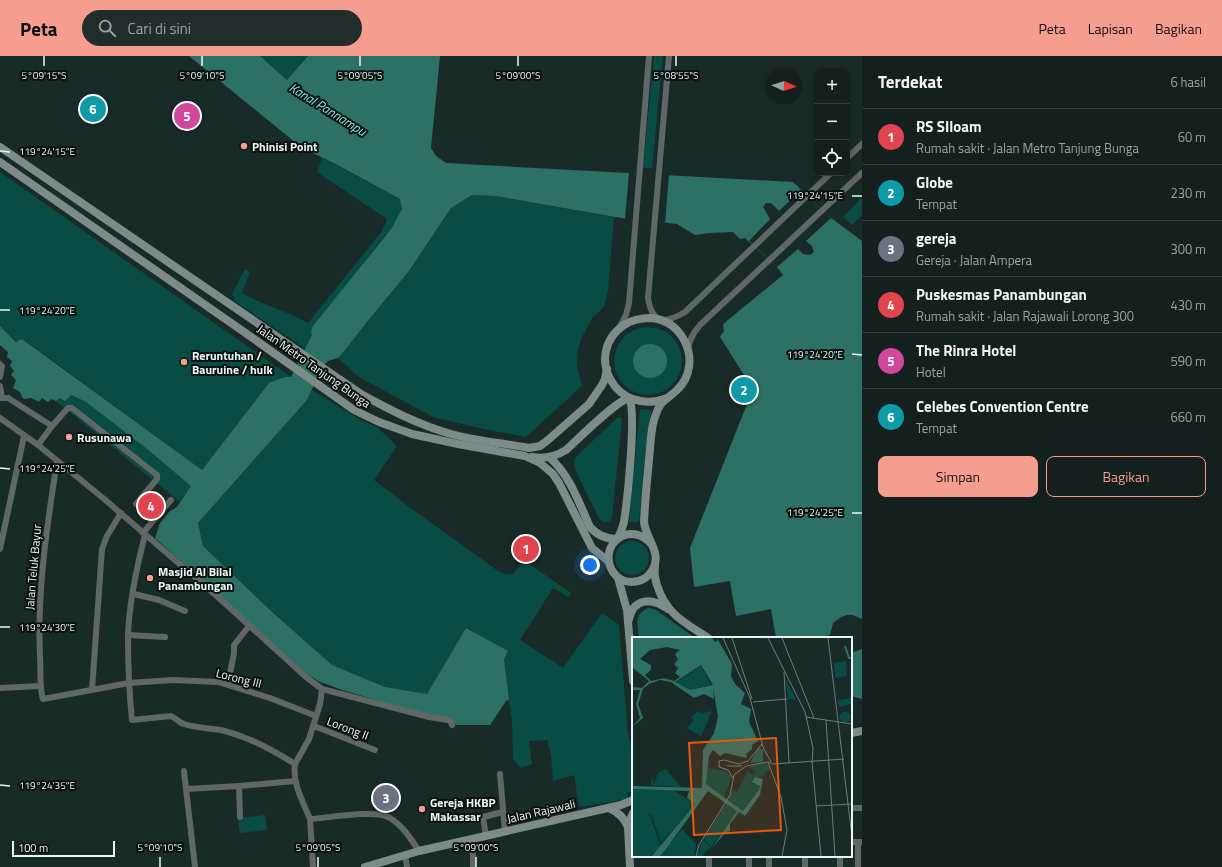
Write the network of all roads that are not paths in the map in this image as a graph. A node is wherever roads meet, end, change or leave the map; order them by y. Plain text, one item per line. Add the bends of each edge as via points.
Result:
1 (649, 56) edge
2 (669, 56) edge
3 (862, 144) edge
4 (0, 146) edge
5 (850, 155) edge
6 (0, 162) edge
7 (862, 173) edge
8 (43, 176) junction
9 (828, 176) edge
10 (36, 187) junction
11 (659, 319) junction
12 (617, 331) junction
13 (688, 349) junction
14 (0, 364) edge
15 (607, 369) junction
16 (0, 377) edge
17 (0, 386) edge
18 (629, 398) junction
19 (667, 398) junction
20 (1, 399) edge
21 (0, 418) edge
22 (52, 426) junction
23 (24, 436) junction
24 (40, 443) junction
25 (525, 456) junction
26 (549, 457) junction
27 (57, 461) junction
28 (171, 500) dead end
29 (136, 504) dead end
30 (143, 504) dead end
31 (121, 514) junction
32 (156, 516) junction
33 (144, 534) junction
34 (617, 539) junction
35 (652, 545) junction
36 (0, 549) edge
37 (608, 561) junction
38 (655, 565) junction
39 (618, 578) junction
40 (134, 594) junction
41 (185, 611) dead end
42 (671, 611) junction
43 (628, 622) junction
44 (249, 626) junction
45 (128, 635) junction
46 (165, 637) dead end
47 (707, 637) edge
48 (632, 669) edge
49 (129, 683) junction
50 (228, 684) junction
51 (41, 686) junction
52 (0, 688) edge
53 (322, 689) junction
54 (92, 690) junction
55 (44, 700) joint
56 (316, 716) junction
57 (452, 725) dead end
58 (314, 726) junction
59 (862, 730) edge
60 (852, 733) edge
61 (375, 750) dead end
62 (295, 764) junction
63 (184, 771) dead end
64 (500, 774) dead end
65 (295, 781) junction
66 (238, 786) junction
67 (186, 789) junction
68 (632, 801) edge
69 (609, 808) junction
70 (503, 812) junction
71 (632, 815) edge
72 (240, 817) dead end
73 (310, 820) junction
74 (628, 827) junction
75 (505, 832) junction
76 (486, 836) junction
77 (471, 839) junction
78 (860, 842) edge
79 (419, 850) junction
80 (406, 855) junction
81 (195, 867) edge
82 (313, 867) edge
83 (365, 867) edge
84 (407, 867) edge
85 (473, 867) edge
86 (630, 867) edge
87 (858, 867) edge

1 - 12 street via 629,303
2 - 11 street via 648,298 653,315
3 - 5 street
4 - 8 main road, Jalan Metro Tanjung Bunga
6 - 10 main road, Jalan Metro Tanjung Bunga
7 - 13 street via 700,325 692,335
8 - 10 main road
8 - 15 main road, Jalan Metro Tanjung Bunga via 361,394 388,409 452,434 529,448 540,446 589,404 602,385
9 - 11 street via 686,312 673,318
10 - 25 main road, Jalan Metro Tanjung Bunga via 354,410 379,422 423,437
11 - 12 main road via 639,319
11 - 13 main road via 675,328
12 - 15 main road via 610,340 606,352
13 - 19 main road via 690,362 687,375 677,390
14 - 16 street
15 - 18 main road via 614,386
17 - 20 street
18 - 19 main road via 648,402
18 - 26 main road via 605,414 566,450
18 - 34 main road via 633,423 626,505 623,526
19 - 35 main road via 656,413 652,431 644,522
20 - 22 street via 10,400
21 - 23 street
22 - 24 street
22 - 29 street via 68,408 72,408 156,475 157,479
23 - 24 street
23 - 36 street
24 - 27 street
25 - 26 main road
25 - 37 main road, Jalan Metro Tanjung Bunga via 540,463 553,474 584,536 592,548
26 - 34 main road via 558,464 564,474 590,527 606,537
27 - 31 street
27 - 51 street, Jalan Teluk Bayur via 43,558
28 - 32 street
30 - 32 street
31 - 33 street
31 - 54 street via 102,549
32 - 33 street
33 - 40 street
33 - 44 street
34 - 35 main road via 634,534 646,538
34 - 37 main road via 611,547
35 - 38 main road via 656,554
37 - 39 main road
38 - 39 main road via 646,577 637,581 627,582
38 - 42 main road via 662,599
39 - 43 main road
40 - 41 street via 159,600
40 - 45 street
42 - 43 main road via 656,603 645,601 633,608
42 - 47 main road
43 - 48 main road
44 - 50 street via 234,645
44 - 53 street
45 - 46 street
45 - 49 street
49 - 50 street, Lorong III via 173,680
49 - 54 street, Lorong III
49 - 62 street via 132,720 175,717 184,724 246,737
50 - 56 street, Lorong III
51 - 52 street
51 - 55 street, Jalan Teluk Bayur
53 - 56 street
53 - 57 street via 429,718 448,720
54 - 55 street, Lorong III
56 - 58 street
58 - 61 street, Lorong II
58 - 62 street
59 - 60 main road
62 - 65 street
63 - 67 street
64 - 70 street
65 - 66 street
65 - 73 street
66 - 67 street
66 - 72 street
67 - 81 street
68 - 69 main road, Jalan Rajawali
69 - 74 main road via 622,817
69 - 75 main road, Jalan Rajawali
70 - 75 street
70 - 76 street via 483,817
71 - 74 main road
73 - 79 street via 366,814 384,815 403,829
73 - 82 street
74 - 86 main road
75 - 76 main road, Jalan Rajawali
76 - 77 main road, Jalan Rajawali
77 - 79 main road, Jalan Rajawali
77 - 85 street
78 - 87 street
79 - 80 main road, Jalan Rajawali
80 - 83 main road, Jalan Rajawali
80 - 84 street

